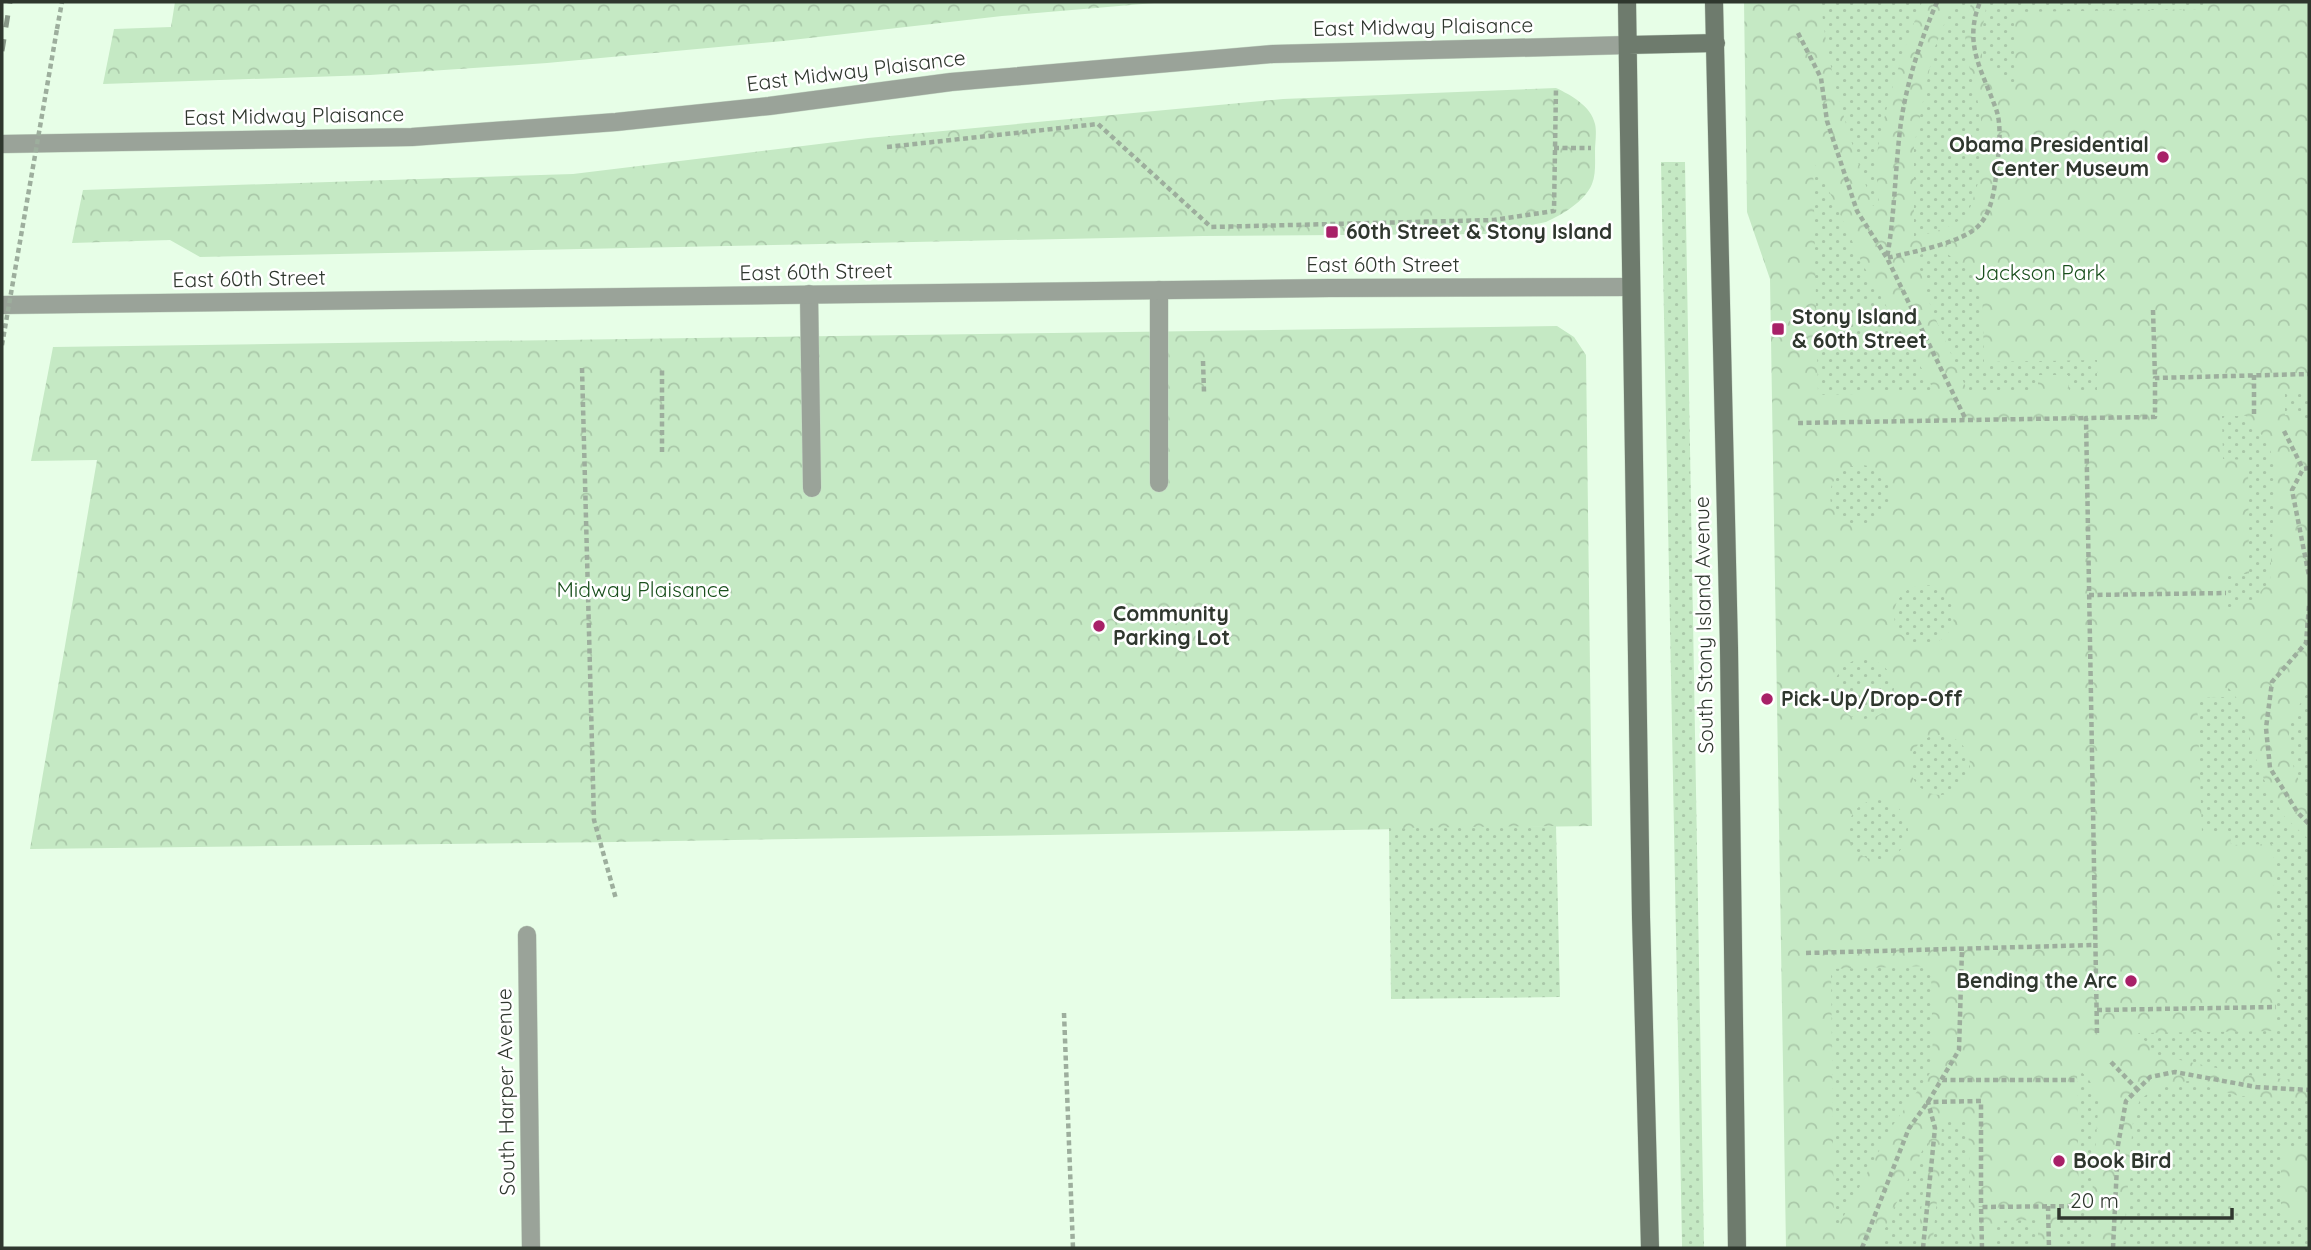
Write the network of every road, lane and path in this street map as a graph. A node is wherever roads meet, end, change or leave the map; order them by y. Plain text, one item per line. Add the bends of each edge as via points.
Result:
1 (62, 2) edge
2 (1627, 2) edge
3 (1714, 2) edge
4 (1937, 2) edge
5 (1980, 2) edge
6 (1798, 33) dead end
7 (1716, 43) junction
8 (1628, 45) junction
9 (1556, 88) dead end
10 (2, 144) edge
11 (887, 147) dead end
12 (1554, 148) junction
13 (1595, 148) dead end
14 (1887, 258) junction
15 (1631, 287) junction
16 (1159, 290) junction
17 (809, 294) junction
18 (2, 305) edge
19 (2153, 310) dead end
20 (2, 345) edge
21 (1203, 361) dead end
22 (582, 368) dead end
23 (662, 368) dead end
24 (2309, 374) edge
25 (2254, 375) junction
26 (2155, 378) junction
27 (1204, 393) dead end
28 (2254, 416) dead end
29 (2086, 418) junction
30 (1966, 420) junction
31 (1798, 423) dead end
32 (2284, 431) dead end
33 (662, 452) dead end
34 (2303, 468) junction
35 (2309, 468) edge
36 (1159, 483) dead end
37 (812, 488) dead end
38 (2309, 576) edge
39 (2226, 593) dead end
40 (2089, 595) junction
41 (2309, 606) edge
42 (2309, 824) edge
43 (616, 899) dead end
44 (527, 935) dead end
45 (2095, 945) junction
46 (1962, 949) junction
47 (1806, 953) dead end
48 (2276, 1007) dead end
49 (2097, 1010) junction
50 (1064, 1013) dead end
51 (2097, 1034) dead end
52 (2111, 1062) dead end
53 (1941, 1080) junction
54 (2077, 1080) dead end
55 (2136, 1088) junction
56 (2309, 1090) edge
57 (1928, 1102) junction
58 (2048, 1206) junction
59 (2079, 1206) dead end
60 (1981, 1207) junction
61 (531, 1248) edge
62 (1073, 1248) edge
63 (1650, 1248) edge
64 (1737, 1248) edge
65 (1862, 1248) edge
66 (1923, 1248) edge
67 (1982, 1248) edge
68 (2049, 1248) edge
69 (2113, 1248) edge

1 - 20 path, bridge
2 - 8 main road
3 - 7 main road, South Stony Island Avenue
4 - 14 path via 1901,121
5 - 14 path via 1972,45 1997,112 1999,155 1994,192 1981,224 1955,240
6 - 14 path via 1821,78 1827,121 1857,211
7 - 8 main road, East Midway Plaisance
7 - 64 main road, South Stony Island Avenue
8 - 10 street, East Midway Plaisance via 1273,54 1165,62 628,121 412,137
8 - 15 main road
9 - 12 path
11 - 12 path via 1097,124 1211,227 1494,220 1554,211
12 - 13 path
14 - 30 path
15 - 16 street, East 60th Street
15 - 63 main road
16 - 17 street, East 60th Street
16 - 36 street
17 - 18 street, East 60th Street
17 - 37 street
19 - 26 path
21 - 27 path
22 - 43 path via 594,820
23 - 33 path
24 - 25 path
25 - 26 path
25 - 28 path
26 - 29 path via 2155,416
29 - 30 path
29 - 40 path
30 - 31 path
32 - 34 path
34 - 35 path
34 - 38 path via 2292,490
39 - 40 path
40 - 45 path
41 - 42 path via 2305,643 2272,682 2266,728 2270,768
44 - 61 street, South Harper Avenue
45 - 46 path
45 - 49 path
46 - 47 path
46 - 53 path via 1959,1050
48 - 49 path
49 - 51 path
50 - 62 path
52 - 55 path
53 - 54 path
53 - 57 path
55 - 56 path via 2150,1077 2175,1072 2256,1087
55 - 69 path via 2126,1101 2118,1145
57 - 60 path via 1981,1101
57 - 65 path via 1909,1128
57 - 66 path via 1935,1128
58 - 59 path
58 - 60 path
58 - 68 path
60 - 67 path

